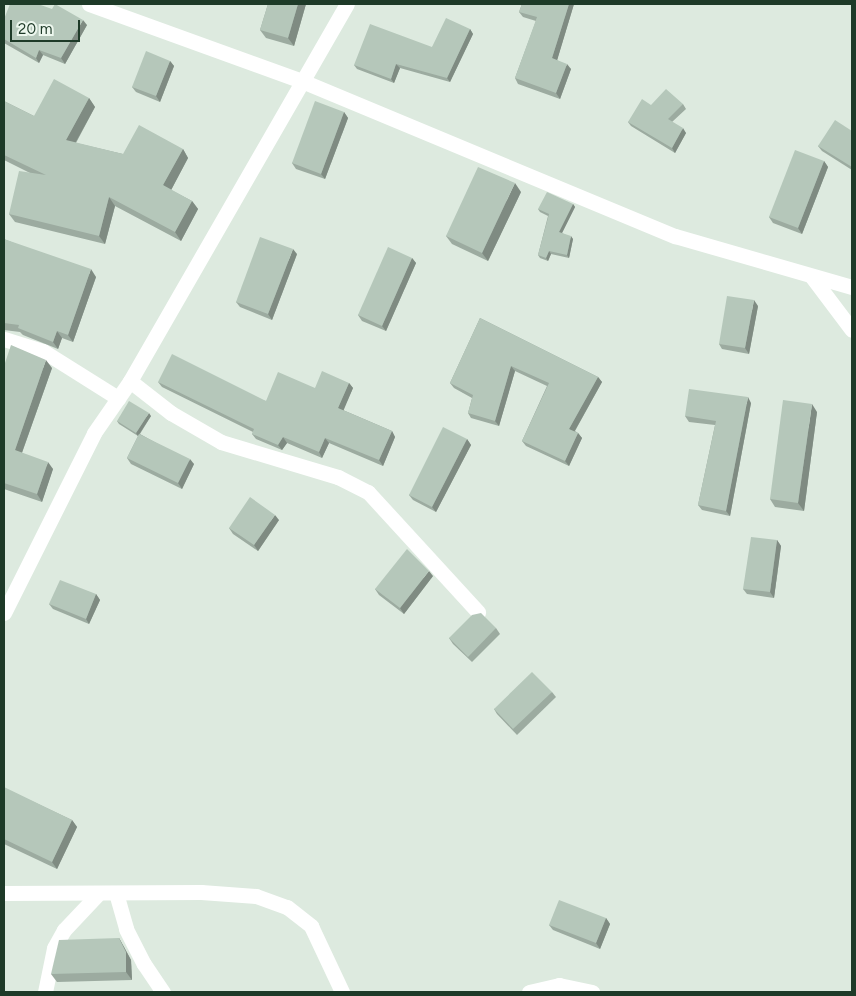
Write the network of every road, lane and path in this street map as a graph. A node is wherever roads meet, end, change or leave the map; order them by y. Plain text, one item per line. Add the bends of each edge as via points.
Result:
1 (90, 4) edge
2 (347, 4) edge
3 (302, 81) junction
4 (812, 277) junction
5 (852, 287) edge
6 (852, 330) edge
7 (4, 339) edge
8 (130, 381) junction
9 (118, 398) junction
10 (478, 612) edge
11 (4, 613) edge
12 (4, 893) edge
13 (99, 893) junction
14 (116, 893) junction
15 (45, 992) edge
16 (163, 992) edge
17 (342, 992) edge
18 (529, 992) edge
19 (592, 992) edge

1 - 3 street
2 - 3 street
3 - 4 street via 675,236
3 - 8 street
4 - 5 street
4 - 6 street
7 - 9 street via 43,351
8 - 9 street
8 - 10 street via 171,413 221,442 338,477 368,492
9 - 11 street via 94,433
12 - 13 street
13 - 14 street
13 - 15 street via 64,930 54,948
14 - 16 street via 126,929
14 - 17 street via 256,896 287,907 311,926
18 - 19 street via 559,985

